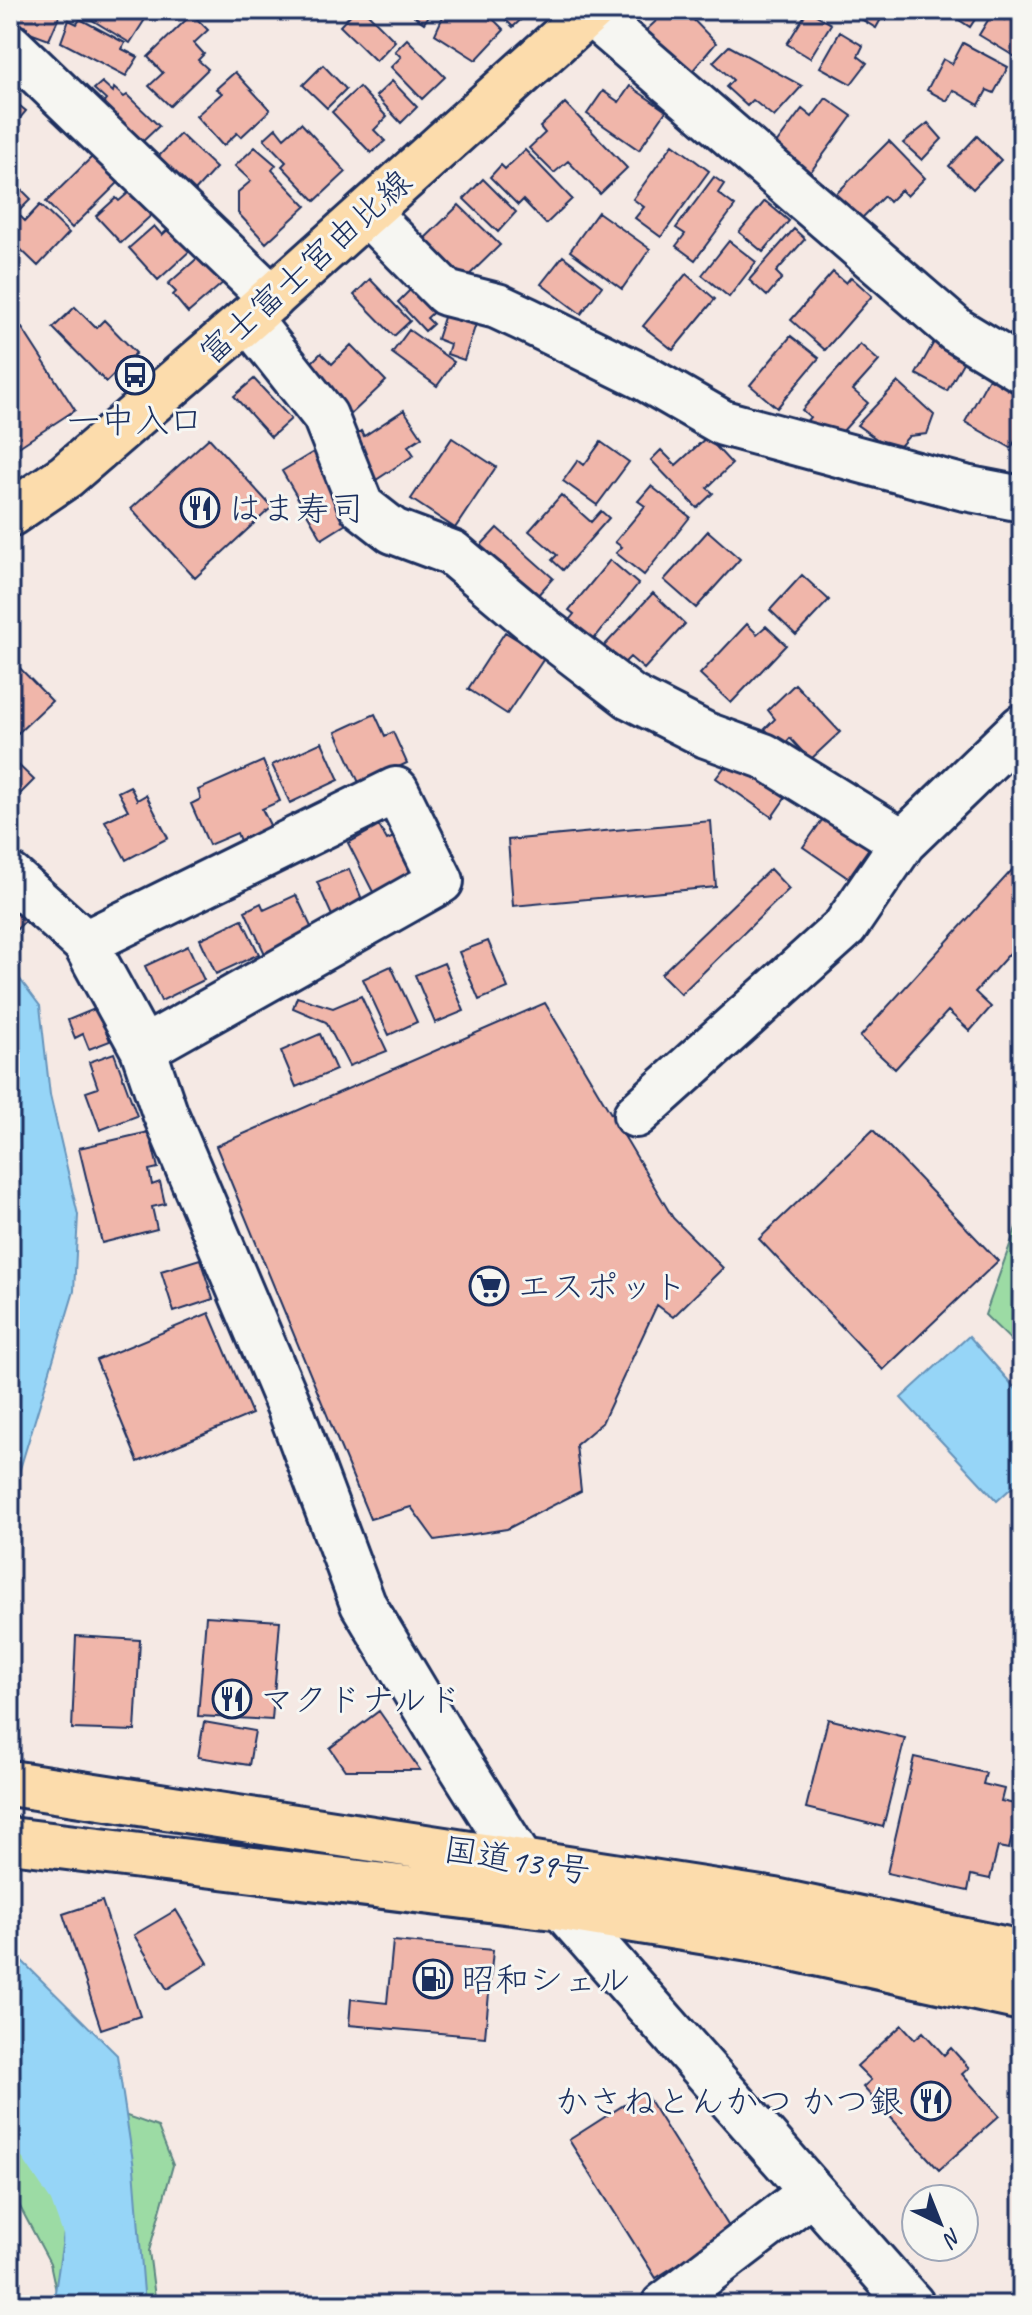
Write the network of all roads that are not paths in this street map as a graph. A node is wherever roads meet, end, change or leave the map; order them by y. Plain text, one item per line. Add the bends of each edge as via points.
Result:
1 (591, 11) edge
2 (10, 46) edge
3 (367, 213) junction
4 (260, 309) junction
5 (1022, 370) edge
6 (1022, 499) edge
7 (10, 514) edge
8 (1022, 727) edge
9 (903, 842) junction
10 (10, 876) edge
11 (85, 943) junction
12 (143, 1049) junction
13 (636, 1115) dead end
14 (10, 1783) edge
15 (10, 1840) edge
16 (520, 1860) junction
17 (562, 1908) junction
18 (1022, 1953) edge
19 (1022, 1998) edge
20 (812, 2192) junction
21 (664, 2305) edge
22 (912, 2305) edge

1 - 3 main road, 富士富士宮由比線
1 - 5 street via 945,320
2 - 4 street
3 - 4 main road, 富士富士宮由比線
3 - 6 street via 446,293 527,320 723,423
4 - 7 main road, 富士富士宮由比線 via 66,476
4 - 9 street via 325,416 361,506 393,531 452,553 631,697 706,735 764,756
8 - 9 street
9 - 13 street via 845,927
10 - 11 street
11 - 12 street
11 - 12 street via 396,790 441,881
12 - 16 street via 289,1406 363,1604
14 - 16 main road, 国道139号
15 - 17 main road, 国道139号
16 - 17 street
16 - 18 main road, 国道139号 via 775,1901
17 - 19 main road, 国道139号 via 756,1940
17 - 20 street
20 - 21 street
20 - 22 street

